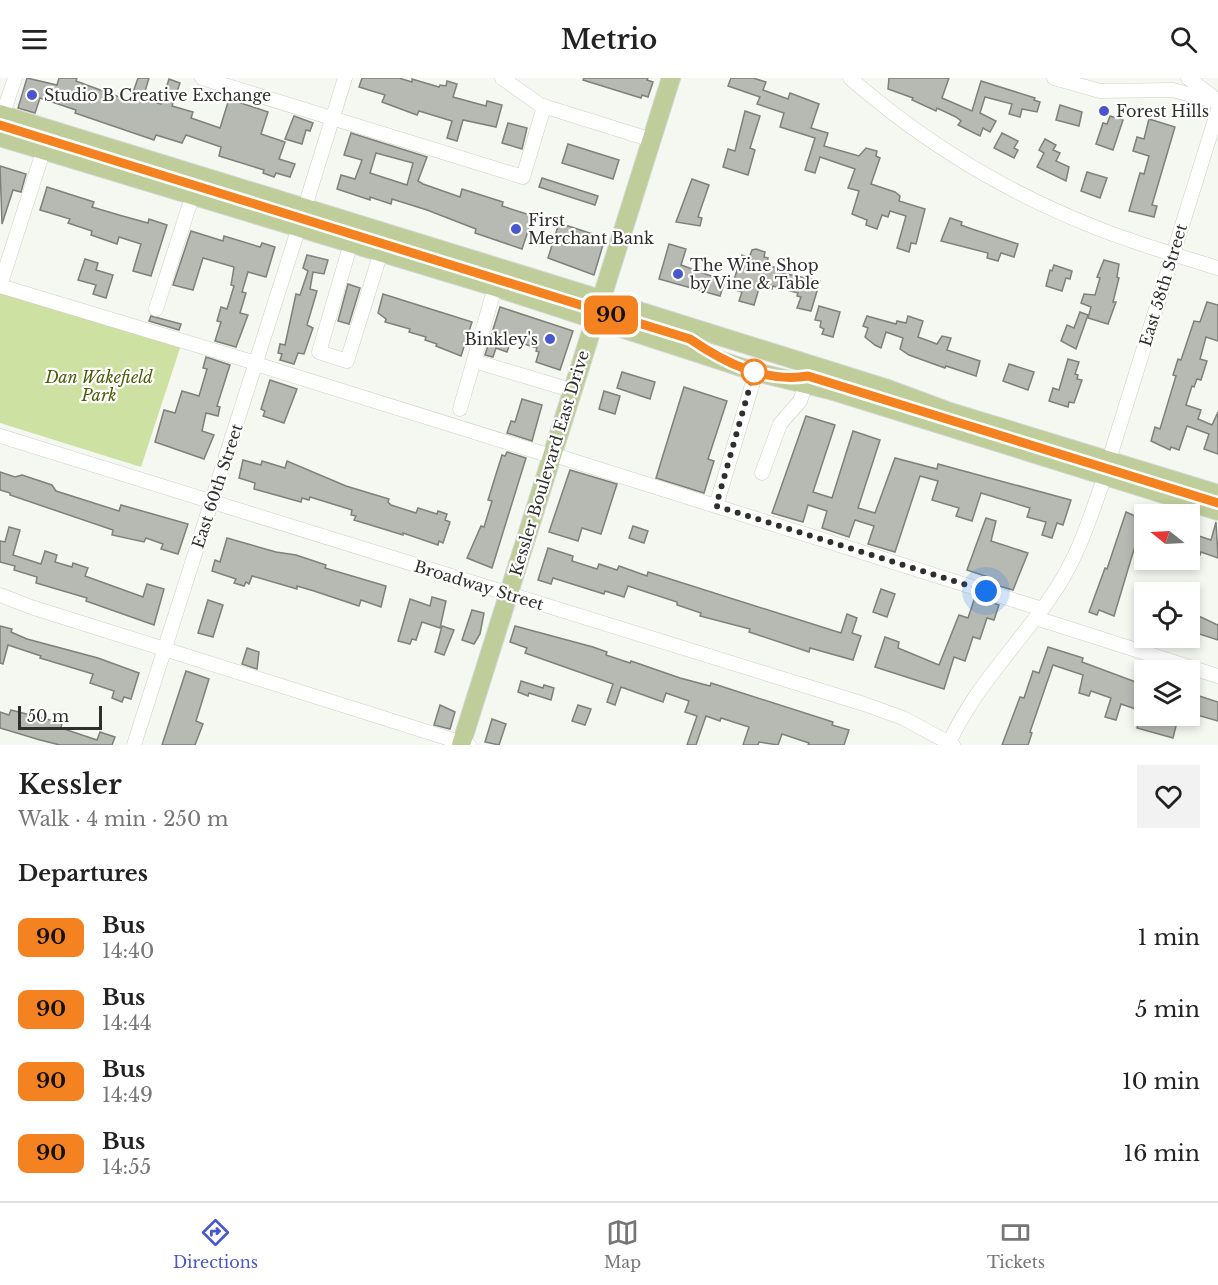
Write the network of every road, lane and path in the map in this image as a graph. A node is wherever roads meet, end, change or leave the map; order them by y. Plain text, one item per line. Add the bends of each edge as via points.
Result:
1 (15, 78) edge
2 (202, 78) edge
3 (345, 78) edge
4 (502, 78) edge
5 (671, 78) edge
6 (850, 78) edge
7 (1053, 78) edge
8 (1188, 78) edge
9 (1218, 102) edge
10 (544, 107) junction
11 (1218, 110) edge
12 (333, 118) junction
13 (1, 119) edge
14 (0, 137) edge
15 (652, 140) junction
16 (45, 149) junction
17 (193, 194) junction
18 (302, 218) junction
19 (351, 243) junction
20 (381, 252) junction
21 (1173, 254) junction
22 (1218, 268) edge
23 (0, 286) edge
24 (495, 287) junction
25 (156, 309) dead end
26 (597, 309) junction
27 (690, 339) junction
28 (729, 339) junction
29 (474, 361) junction
30 (721, 361) junction
31 (256, 364) junction
32 (756, 372) junction
33 (809, 375) junction
34 (572, 390) junction
35 (459, 409) dead end
36 (0, 436) edge
37 (551, 455) junction
38 (1107, 468) junction
39 (762, 474) dead end
40 (1218, 494) edge
41 (212, 502) junction
42 (1218, 503) edge
43 (716, 506) junction
44 (1218, 511) edge
45 (507, 594) junction
46 (0, 595) edge
47 (1039, 614) junction
48 (170, 651) junction
49 (1218, 676) edge
50 (464, 744) edge
51 (950, 744) edge
52 (134, 745) edge

1 - 13 street
2 - 12 street
3 - 12 street, East 60th Street
4 - 10 street
5 - 15 main road, Kessler Boulevard East Drive
6 - 21 street via 919,132 1001,183 1093,226
7 - 9 street via 1100,91 1173,90
8 - 9 street
10 - 12 street via 523,177
10 - 15 street
11 - 21 street, East 58th Street
12 - 18 street, East 60th Street
13 - 18 main road
13 - 26 street
14 - 16 main road
15 - 26 main road, Kessler Boulevard East Drive
16 - 17 main road
16 - 23 street
17 - 18 main road
17 - 25 street
18 - 19 main road
18 - 26 main road
18 - 31 street, East 60th Street
19 - 20 main road
19 - 20 street via 319,352 347,361
20 - 24 main road
21 - 22 street
21 - 38 street, East 58th Street
23 - 31 street
24 - 26 main road
24 - 29 street
26 - 27 street
26 - 28 main road
26 - 30 main road
26 - 34 main road, Kessler Boulevard East Drive
27 - 28 street
27 - 30 street
28 - 33 main road via 793,359
29 - 34 street
29 - 35 street
30 - 32 main road
31 - 37 street
31 - 41 street, East 60th Street
32 - 33 main road via 786,380
32 - 43 street
33 - 38 main road via 947,411
33 - 39 street via 800,401 780,424
33 - 42 street
34 - 37 main road, Kessler Boulevard East Drive
36 - 41 street, Broadway Street
37 - 43 street
37 - 45 main road, Kessler Boulevard East Drive
38 - 40 main road
38 - 44 main road
38 - 47 street, East 58th Street via 1082,541
41 - 45 street, Broadway Street
41 - 48 street, East 60th Street
43 - 47 street
45 - 50 main road, Kessler Boulevard East Drive
45 - 51 street, Broadway Street via 874,707
46 - 48 street
47 - 49 street
47 - 51 street, East 58th Street via 977,694
48 - 50 street
48 - 52 street, East 60th Street

